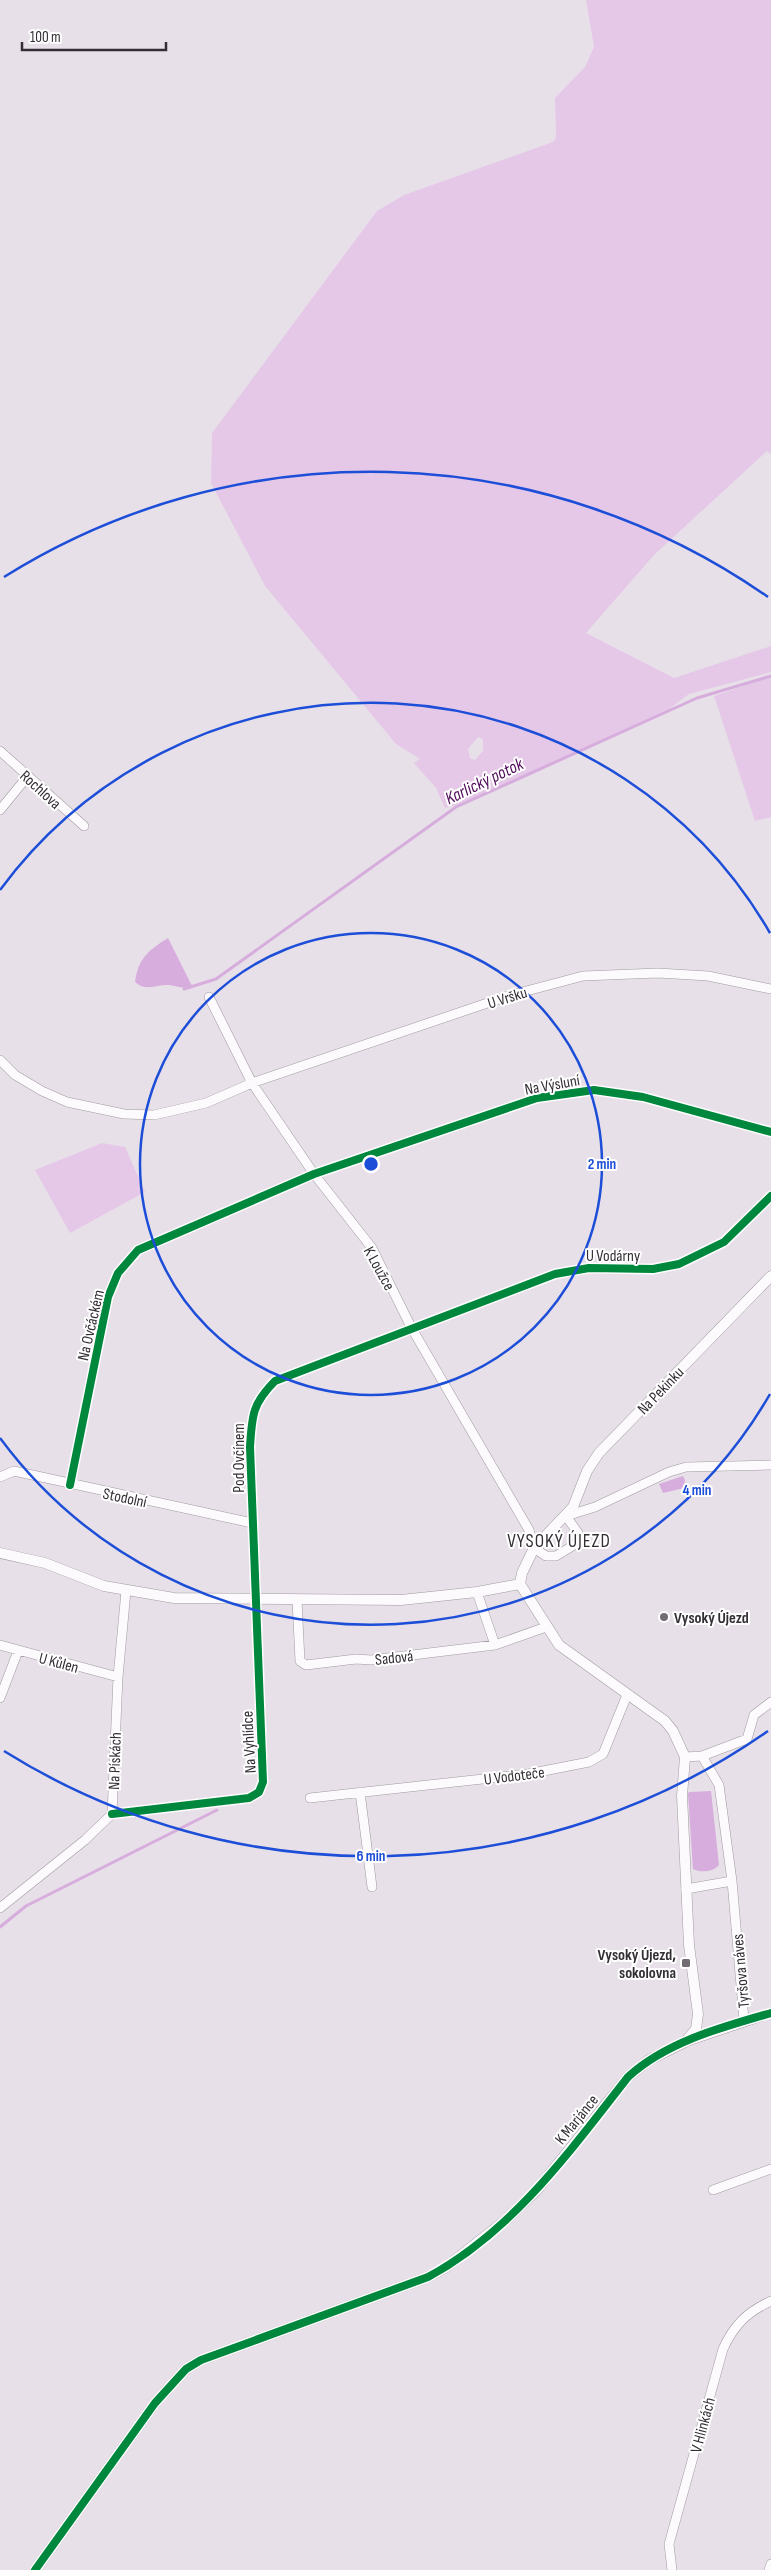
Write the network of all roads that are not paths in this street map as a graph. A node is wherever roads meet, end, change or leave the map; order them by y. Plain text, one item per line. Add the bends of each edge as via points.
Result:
1 (0, 751) edge
2 (27, 777) junction
3 (0, 810) edge
4 (84, 826) dead end
5 (771, 989) edge
6 (209, 997) dead end
7 (0, 1060) edge
8 (252, 1083) junction
9 (771, 1132) edge
10 (314, 1174) junction
11 (771, 1196) edge
12 (771, 1276) edge
13 (411, 1327) junction
14 (771, 1466) edge
15 (0, 1477) edge
16 (70, 1485) junction
17 (566, 1516) junction
18 (252, 1523) junction
19 (534, 1548) junction
20 (0, 1553) edge
21 (520, 1584) junction
22 (126, 1591) junction
23 (477, 1592) junction
24 (255, 1600) junction
25 (297, 1600) junction
26 (546, 1627) junction
27 (0, 1645) edge
28 (495, 1646) junction
29 (18, 1651) junction
30 (118, 1677) junction
31 (627, 1695) junction
32 (0, 1698) edge
33 (771, 1702) edge
34 (702, 1756) junction
35 (685, 1757) junction
36 (360, 1792) junction
37 (310, 1798) dead end
38 (112, 1814) junction
39 (732, 1882) junction
40 (372, 1887) dead end
41 (686, 1889) junction
42 (0, 1908) edge
43 (771, 2012) edge
44 (744, 2020) junction
45 (685, 2042) junction
46 (771, 2169) edge
47 (713, 2190) dead end
48 (771, 2301) edge
49 (771, 2564) edge
50 (35, 2570) edge
51 (672, 2570) edge
52 (769, 2570) edge

1 - 2 street, Rochlova
2 - 3 street
2 - 4 street, Rochlova
5 - 8 street, U Vršku via 708,976 658,973 583,976 508,996
6 - 8 street, K Loužce
7 - 8 street, U Vršku via 16,1075 67,1102 124,1114 184,1110
8 - 10 street, K Loužce
9 - 10 street, Na Výsluní via 643,1097 594,1090 537,1098
10 - 13 street, K Loužce via 372,1248
10 - 16 street, Na Ovčáckém via 138,1250 118,1273 108,1297
11 - 13 street, U Vodárny via 724,1242 679,1264 653,1269 589,1268 555,1274
12 - 17 street, Na Pekinku via 599,1452
13 - 18 street, Pod Ovčínem via 275,1381 260,1396 252,1413
13 - 19 street, K Loužce via 529,1530
14 - 17 street via 686,1466 594,1508
15 - 16 street, Stodolní via 14,1471
16 - 18 street, Stodolní
17 - 19 street, Na Pekinku
17 - 19 street via 578,1533 579,1542 556,1556 546,1556
18 - 24 street, Pod Ovčínem
19 - 21 street, Na Pekinku
20 - 22 street via 45,1563
21 - 23 street
21 - 26 street
22 - 24 street via 174,1598
22 - 30 street, Na Pískách
23 - 25 street via 401,1600
23 - 28 street
24 - 25 street
24 - 38 street, Na Vyhlídce via 263,1782 259,1792 249,1798
25 - 28 street, Sadová via 300,1661 306,1665
26 - 28 street, Sadová
26 - 31 street via 568,1654
27 - 29 street, U Kůlen
29 - 30 street, U Kůlen
29 - 32 street
30 - 38 street, Na Pískách
31 - 35 street via 665,1721 673,1730
31 - 36 street, U Vodoteče via 603,1754 589,1762 528,1774
33 - 34 street via 754,1715 747,1740
34 - 35 street
34 - 39 street, Tyršova náves via 719,1785
35 - 41 street via 682,1796
36 - 37 street, U Vodoteče
36 - 40 street
38 - 42 street, Na Pískách via 85,1840
39 - 41 street
39 - 44 street, Tyršova náves
41 - 45 street via 698,2014 696,2029
43 - 44 street
44 - 45 street, Tyršova náves
45 - 50 street, K Marjánce via 649,2060 628,2077 536,2191 499,2227 445,2268 201,2360 186,2369 155,2403
46 - 47 street
48 - 51 street, V Hlinkách via 738,2321 723,2349 669,2544
49 - 52 street

